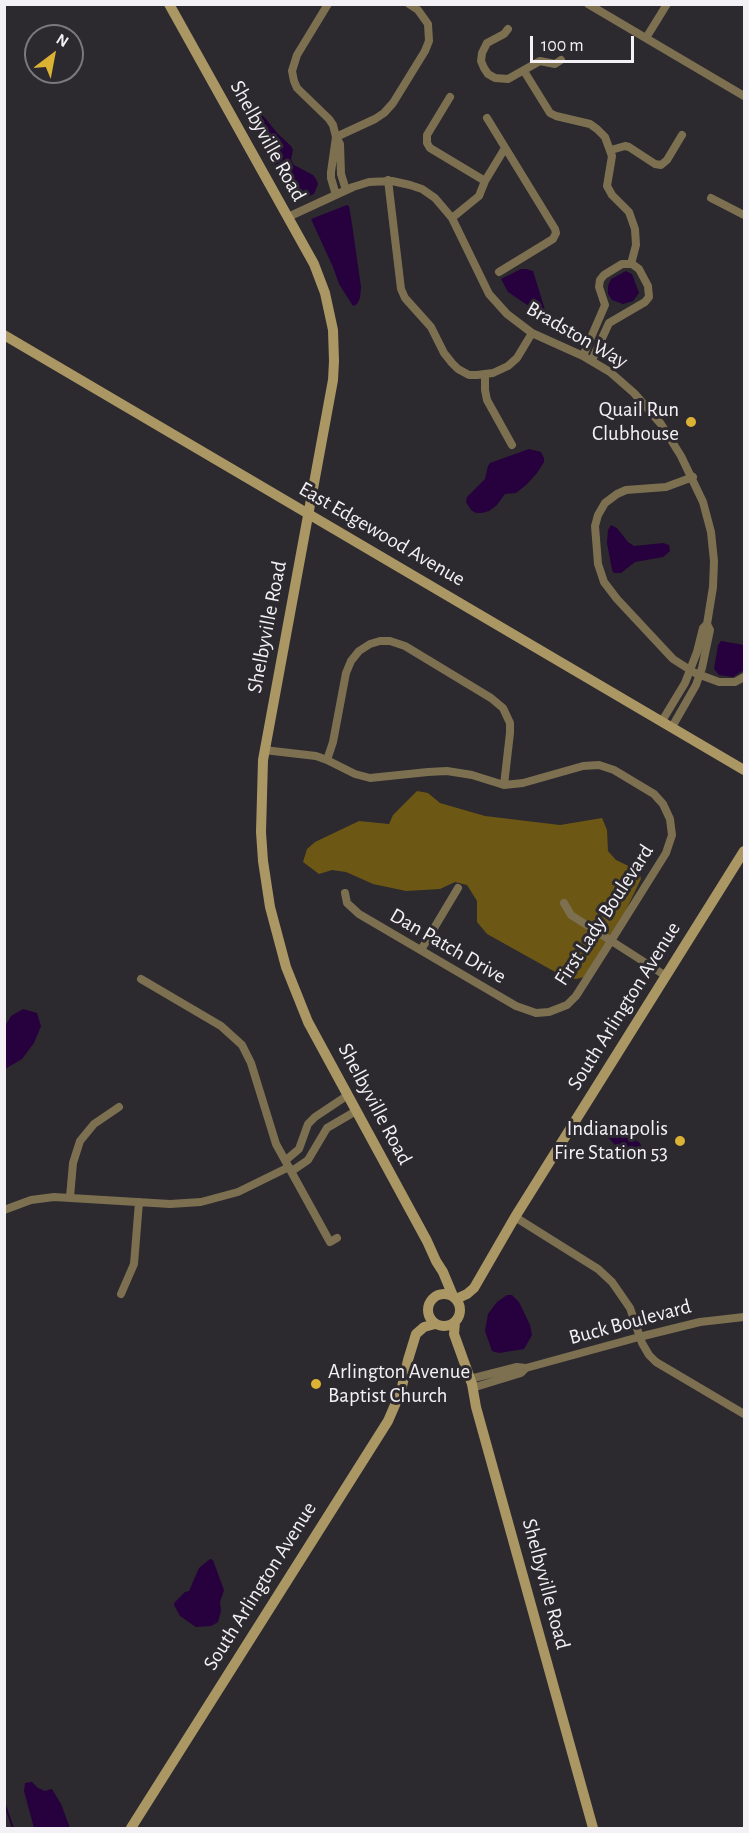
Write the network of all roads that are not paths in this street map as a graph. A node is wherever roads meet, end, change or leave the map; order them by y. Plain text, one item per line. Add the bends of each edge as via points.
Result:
1 (169, 4) edge
2 (328, 4) edge
3 (409, 4) edge
4 (588, 4) edge
5 (667, 4) edge
6 (508, 28) dead end
7 (646, 38) junction
8 (561, 60) dead end
9 (524, 71) junction
10 (744, 96) edge
11 (450, 97) dead end
12 (487, 118) dead end
13 (682, 135) dead end
14 (336, 137) junction
15 (505, 148) junction
16 (611, 150) junction
17 (388, 180) junction
18 (485, 181) junction
19 (346, 190) junction
20 (336, 195) junction
21 (711, 198) dead end
22 (744, 215) edge
23 (288, 217) junction
24 (452, 218) junction
25 (631, 264) junction
26 (500, 272) dead end
27 (532, 333) junction
28 (4, 335) edge
29 (583, 356) junction
30 (592, 360) junction
31 (485, 375) junction
32 (512, 445) dead end
33 (693, 477) junction
34 (308, 513) junction
35 (695, 672) junction
36 (744, 677) edge
37 (662, 721) junction
38 (672, 727) junction
39 (264, 750) junction
40 (327, 760) junction
41 (743, 767) edge
42 (504, 785) junction
43 (744, 851) edge
44 (458, 888) dead end
45 (345, 893) dead end
46 (564, 903) dead end
47 (611, 941) junction
48 (421, 951) junction
49 (666, 976) junction
50 (141, 979) dead end
51 (546, 1013) joint
52 (348, 1095) junction
53 (119, 1107) dead end
54 (356, 1111) junction
55 (289, 1166) junction
56 (70, 1197) junction
57 (139, 1202) junction
58 (4, 1210) edge
59 (515, 1217) junction
60 (337, 1238) dead end
61 (436, 1261) junction
62 (483, 1275) junction
63 (121, 1294) dead end
64 (436, 1295) junction
65 (454, 1297) junction
66 (428, 1307) junction
67 (458, 1317) junction
68 (744, 1317) edge
69 (437, 1325) junction
70 (639, 1337) junction
71 (459, 1351) junction
72 (408, 1360) junction
73 (471, 1383) junction
74 (744, 1414) edge
75 (131, 1828) edge
76 (593, 1828) edge

1 - 23 main road, Shelbyville Road
2 - 14 street via 295,59 292,73 297,88 329,119
3 - 14 street via 428,24 427,48 384,113
4 - 7 street
5 - 7 street
6 - 9 street via 485,46 482,65 499,80
7 - 10 street
8 - 9 street via 555,64 540,61
9 - 16 street via 550,113 590,124 603,134
11 - 18 street via 427,135 427,143
12 - 15 street
13 - 16 street via 661,165 629,147
14 - 19 street
14 - 20 street via 331,172
15 - 18 street
15 - 26 street via 556,233 553,239
16 - 25 street via 607,186 629,212 635,229
17 - 19 street, Bradston Way
17 - 24 street, Bradston Way via 422,189
17 - 31 street via 405,298 432,327 455,366 470,375
18 - 24 street via 478,196
19 - 20 street, Bradston Way
20 - 23 street, Bradston Way
21 - 22 street
23 - 34 main road, Shelbyville Road via 321,281 333,330 333,377
24 - 27 street, Bradston Way via 489,294
25 - 29 street via 621,265 600,280 605,305
25 - 30 street via 639,269 649,287 649,297 609,323
27 - 29 street, Bradston Way
27 - 31 street via 511,364
28 - 34 main road, East Edgewood Avenue
29 - 30 street, Bradston Way
30 - 33 street, Bradston Way via 623,381 649,409
31 - 32 street via 487,400
33 - 35 street, Bradston Way via 708,517 714,580
33 - 35 street via 666,487 617,494 603,506 595,526 598,564 604,582 666,654
34 - 37 main road, East Edgewood Avenue
34 - 39 main road, Shelbyville Road
35 - 36 street via 723,683
35 - 37 street, Bradston Way
35 - 38 street, Bradston Way
37 - 38 main road, East Edgewood Avenue
38 - 41 main road, East Edgewood Avenue
39 - 40 street
39 - 52 main road, Shelbyville Road via 261,832 273,919 296,995
40 - 42 street via 370,777 447,771
40 - 42 street via 350,664 365,647 390,641 405,646 499,703 510,726
42 - 47 street, First Lady Boulevard via 599,765 654,794 667,809 671,841 666,853
43 - 49 main road, South Arlington Avenue
44 - 48 street
45 - 48 street, Dan Patch Drive via 346,903 353,911
46 - 47 street via 571,915
47 - 49 street
47 - 51 street, First Lady Boulevard via 574,998
48 - 51 street, Dan Patch Drive via 516,1006
49 - 59 main road, South Arlington Avenue
50 - 55 street via 221,1026 242,1046 251,1062 276,1144
52 - 54 main road, Shelbyville Road
52 - 55 street via 315,1117
53 - 56 street via 91,1126 80,1141 73,1163
54 - 55 street via 327,1128 308,1160
54 - 61 main road, Shelbyville Road
55 - 57 street via 252,1186 217,1198 185,1204
55 - 60 street via 330,1242
56 - 57 street
56 - 58 street via 38,1199
57 - 63 street via 134,1264
59 - 62 main road, South Arlington Avenue
59 - 70 street via 605,1275 626,1300
61 - 64 main road via 440,1285
61 - 65 main road
62 - 65 main road, South Arlington Avenue via 471,1292
62 - 67 main road, South Arlington Avenue via 479,1292
64 - 65 main road
64 - 66 main road
65 - 67 main road via 460,1306
66 - 69 main road via 429,1317
66 - 72 main road, South Arlington Avenue via 410,1335
67 - 69 main road via 447,1326
67 - 71 main road via 454,1331
68 - 70 street, Buck Boulevard via 700,1322
69 - 71 main road
69 - 72 main road, South Arlington Avenue via 426,1325 418,1332
70 - 73 street, Buck Boulevard via 526,1368 521,1373
70 - 74 street via 656,1362
71 - 73 main road, Shelbyville Road
72 - 75 main road, South Arlington Avenue via 401,1391 388,1421
73 - 76 main road, Shelbyville Road

